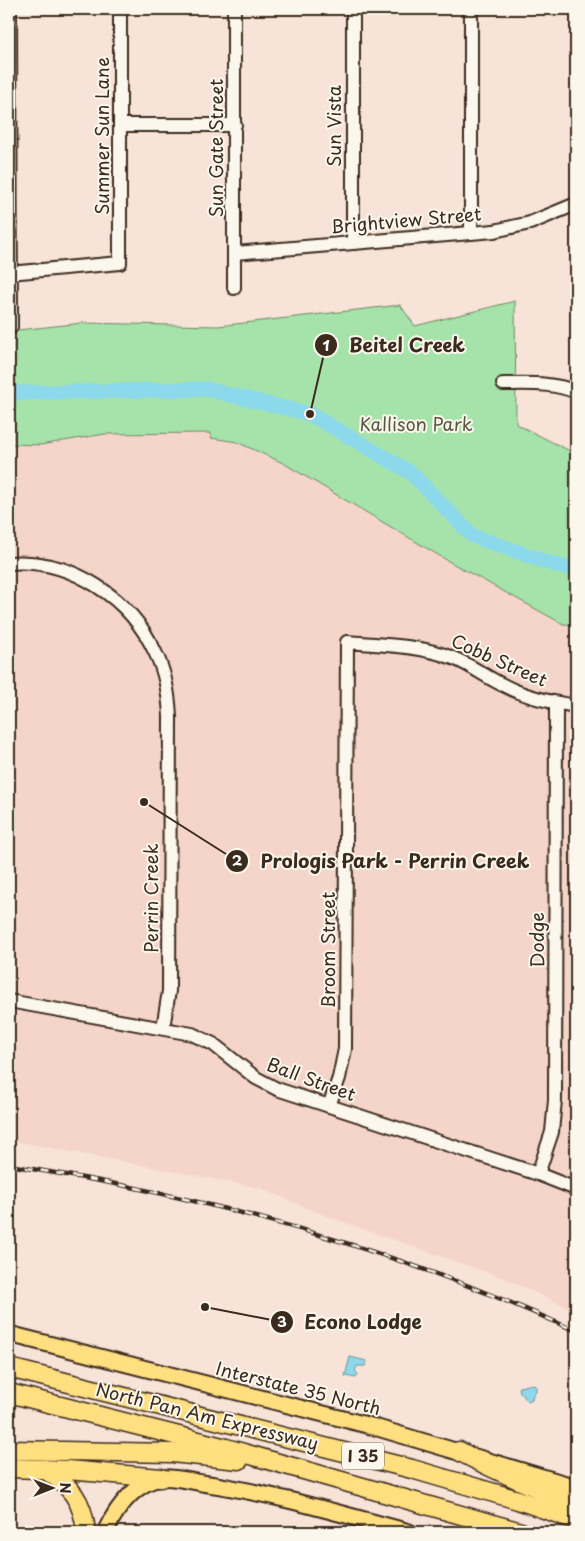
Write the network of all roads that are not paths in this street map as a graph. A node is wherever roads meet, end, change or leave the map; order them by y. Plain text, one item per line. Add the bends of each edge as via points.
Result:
1 (10, 9) edge
2 (120, 9) edge
3 (234, 9) edge
4 (353, 9) edge
5 (471, 9) edge
6 (120, 125) junction
7 (235, 125) junction
8 (576, 204) edge
9 (471, 233) junction
10 (353, 243) junction
11 (235, 254) junction
12 (9, 272) edge
13 (234, 288) dead end
14 (11, 327) dead end
15 (503, 384) dead end
16 (576, 392) edge
17 (9, 563) edge
18 (347, 642) joint
19 (556, 703) junction
20 (576, 706) edge
21 (9, 1001) edge
22 (164, 1028) junction
23 (329, 1106) junction
24 (538, 1174) junction
25 (576, 1189) edge
26 (9, 1334) edge
27 (9, 1356) edge
28 (9, 1368) edge
29 (9, 1392) edge
30 (208, 1418) junction
31 (9, 1450) edge
32 (459, 1452) junction
33 (270, 1460) junction
34 (9, 1468) edge
35 (44, 1469) junction
36 (161, 1478) junction
37 (576, 1487) edge
38 (576, 1506) edge
39 (576, 1520) edge
40 (86, 1532) edge
41 (105, 1532) edge
42 (409, 1532) edge
43 (521, 1532) edge

1 - 12 street
2 - 6 street, Summer Sun Lane
3 - 7 street, Sun Gate Street
4 - 10 street, Sun Vista
5 - 9 street
6 - 7 street
6 - 12 street, Summer Sun Lane via 120,263
7 - 11 street, Sun Gate Street
8 - 9 street, Brightview Street via 530,224
9 - 10 street, Brightview Street
10 - 11 street, Brightview Street
11 - 13 street, Sun Gate Street
12 - 14 street
15 - 16 street via 548,384
17 - 22 street, Perrin Creek via 32,563 63,570 107,592 141,626 162,669 170,717 169,991
18 - 19 street, Cobb Street via 437,652 517,692
18 - 23 street, Broom Street via 345,1048
19 - 20 street, Cobb Street
19 - 24 street, Dodge via 555,1100 552,1132
21 - 22 street, Ball Street
22 - 23 street, Ball Street via 201,1038 256,1078 277,1089
23 - 24 street, Ball Street
24 - 25 street, Ball Street
26 - 32 main road, Interstate 35 North via 371,1426
27 - 30 highway
28 - 30 highway, North Pan Am Expressway / I 35
29 - 33 highway, North Pan Am Expressway / I 35
30 - 39 highway, North Pan Am Expressway / I 35 via 412,1469
31 - 33 highway via 145,1452
32 - 37 main road, Interstate 35 North
32 - 38 highway
33 - 43 highway, North Pan Am Expressway / I 35
34 - 35 highway
35 - 36 highway
35 - 40 highway via 60,1479 77,1499
36 - 41 main road via 126,1498
36 - 42 main road via 220,1485

